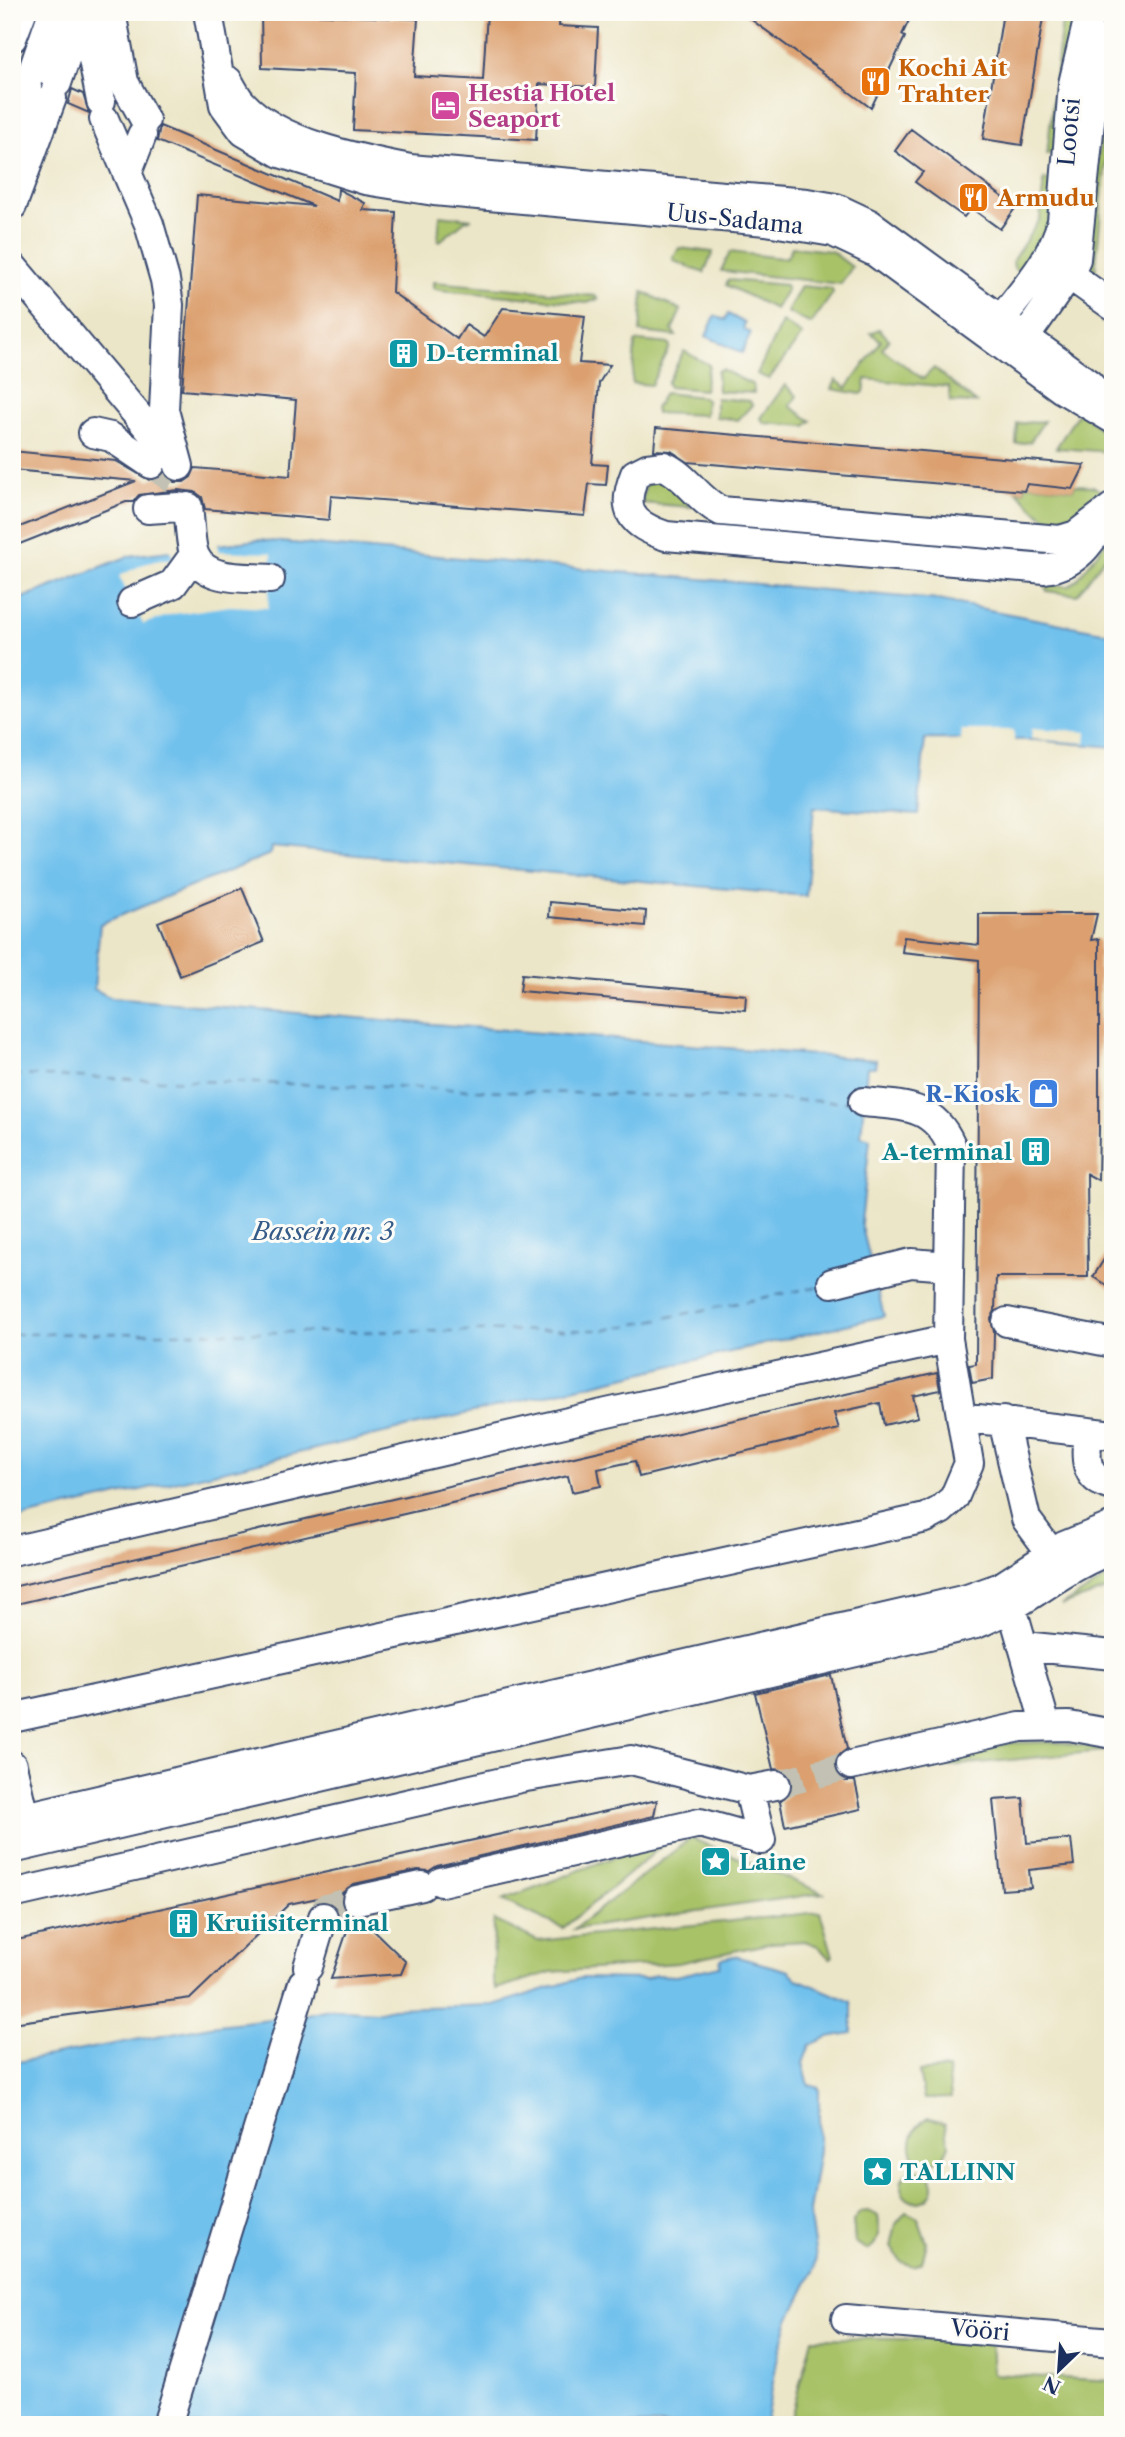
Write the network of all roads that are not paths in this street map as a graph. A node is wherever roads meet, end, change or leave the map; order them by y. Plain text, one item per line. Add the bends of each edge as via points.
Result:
1 (22, 12) edge
2 (83, 12) edge
3 (111, 12) edge
4 (208, 12) edge
5 (1090, 12) edge
6 (52, 15) edge
7 (1113, 34) edge
8 (12, 38) edge
9 (218, 64) junction
10 (42, 85) junction
11 (12, 130) edge
12 (127, 173) junction
13 (464, 173) junction
14 (434, 191) junction
15 (12, 206) edge
16 (12, 266) edge
17 (1040, 270) junction
18 (901, 272) junction
19 (1068, 276) junction
20 (958, 289) junction
21 (1113, 306) edge
22 (1010, 333) junction
23 (1113, 414) edge
24 (1113, 419) edge
25 (93, 433) dead end
26 (181, 489) junction
27 (1113, 507) edge
28 (148, 509) dead end
29 (194, 555) junction
30 (270, 579) dead end
31 (132, 602) dead end
32 (863, 1102) dead end
33 (949, 1266) junction
34 (832, 1283) dead end
35 (1007, 1322) dead end
36 (948, 1339) junction
37 (1113, 1343) edge
38 (961, 1417) junction
39 (1003, 1421) junction
40 (1101, 1433) edge
41 (1113, 1486) edge
42 (1113, 1526) edge
43 (1113, 1550) edge
44 (12, 1551) edge
45 (1059, 1564) junction
46 (1007, 1598) junction
47 (1023, 1646) junction
48 (1113, 1655) edge
49 (12, 1718) edge
50 (1046, 1726) junction
51 (1113, 1734) edge
52 (12, 1765) edge
53 (851, 1765) tunnel mouth
54 (18, 1819) edge
55 (21, 1847) edge
56 (12, 1894) edge
57 (357, 1900) tunnel mouth
58 (323, 1917) tunnel mouth
59 (846, 2319) dead end
60 (1113, 2342) edge
61 (167, 2425) edge

1 - 8 street
2 - 10 street
2 - 12 street via 102,110
3 - 12 street via 124,82 144,127
4 - 9 street, Uus-Sadama
5 - 17 street, Lootsi via 1073,84 1062,221
6 - 10 street
7 - 19 street, Lootsi via 1095,89 1078,246
9 - 13 street, Uus-Sadama via 242,103 257,116 317,146 410,169
9 - 14 street, Uus-Sadama via 224,105 232,120 264,146 354,177
10 - 11 street
10 - 15 street
12 - 26 street via 153,234 168,293 164,410
13 - 14 street
13 - 20 street, Uus-Sadama via 836,208 887,235
14 - 18 street, Uus-Sadama via 811,226 857,242
16 - 26 street
17 - 19 street
17 - 22 street, Lootsi
18 - 20 street via 918,271
18 - 22 street, Uus-Sadama
19 - 21 street
19 - 22 street, Lootsi
20 - 22 street, Uus-Sadama
22 - 23 street via 1089,384
22 - 24 street via 1078,400
25 - 26 street via 111,438
26 - 28 street via 179,507
26 - 29 street
27 - 27 street via 1090,526 1060,540 775,515 707,505 683,478 664,466 635,474 629,504 635,522 666,536 1045,569 1060,567 1080,555
29 - 30 street via 217,574
29 - 31 street via 173,584
32 - 33 street via 904,1106 926,1113 943,1126 951,1145
33 - 34 street via 911,1263
33 - 36 street
35 - 37 street
36 - 38 street
36 - 44 street
38 - 39 street
38 - 49 street via 969,1463 963,1482 942,1510 926,1518
39 - 40 street
39 - 45 street via 1026,1519
40 - 41 street via 1085,1455 1088,1472 1102,1484
42 - 45 street
43 - 45 street
45 - 46 street
46 - 47 street
46 - 54 street via 955,1602
46 - 55 street via 976,1624
47 - 48 street
47 - 50 street
50 - 51 street
50 - 53 street via 1020,1727
52 - 54 street
54 - 55 street
56 - 57 street via 520,1778 631,1760 763,1787 761,1840 700,1823
58 - 61 street
59 - 60 street, Vööri

